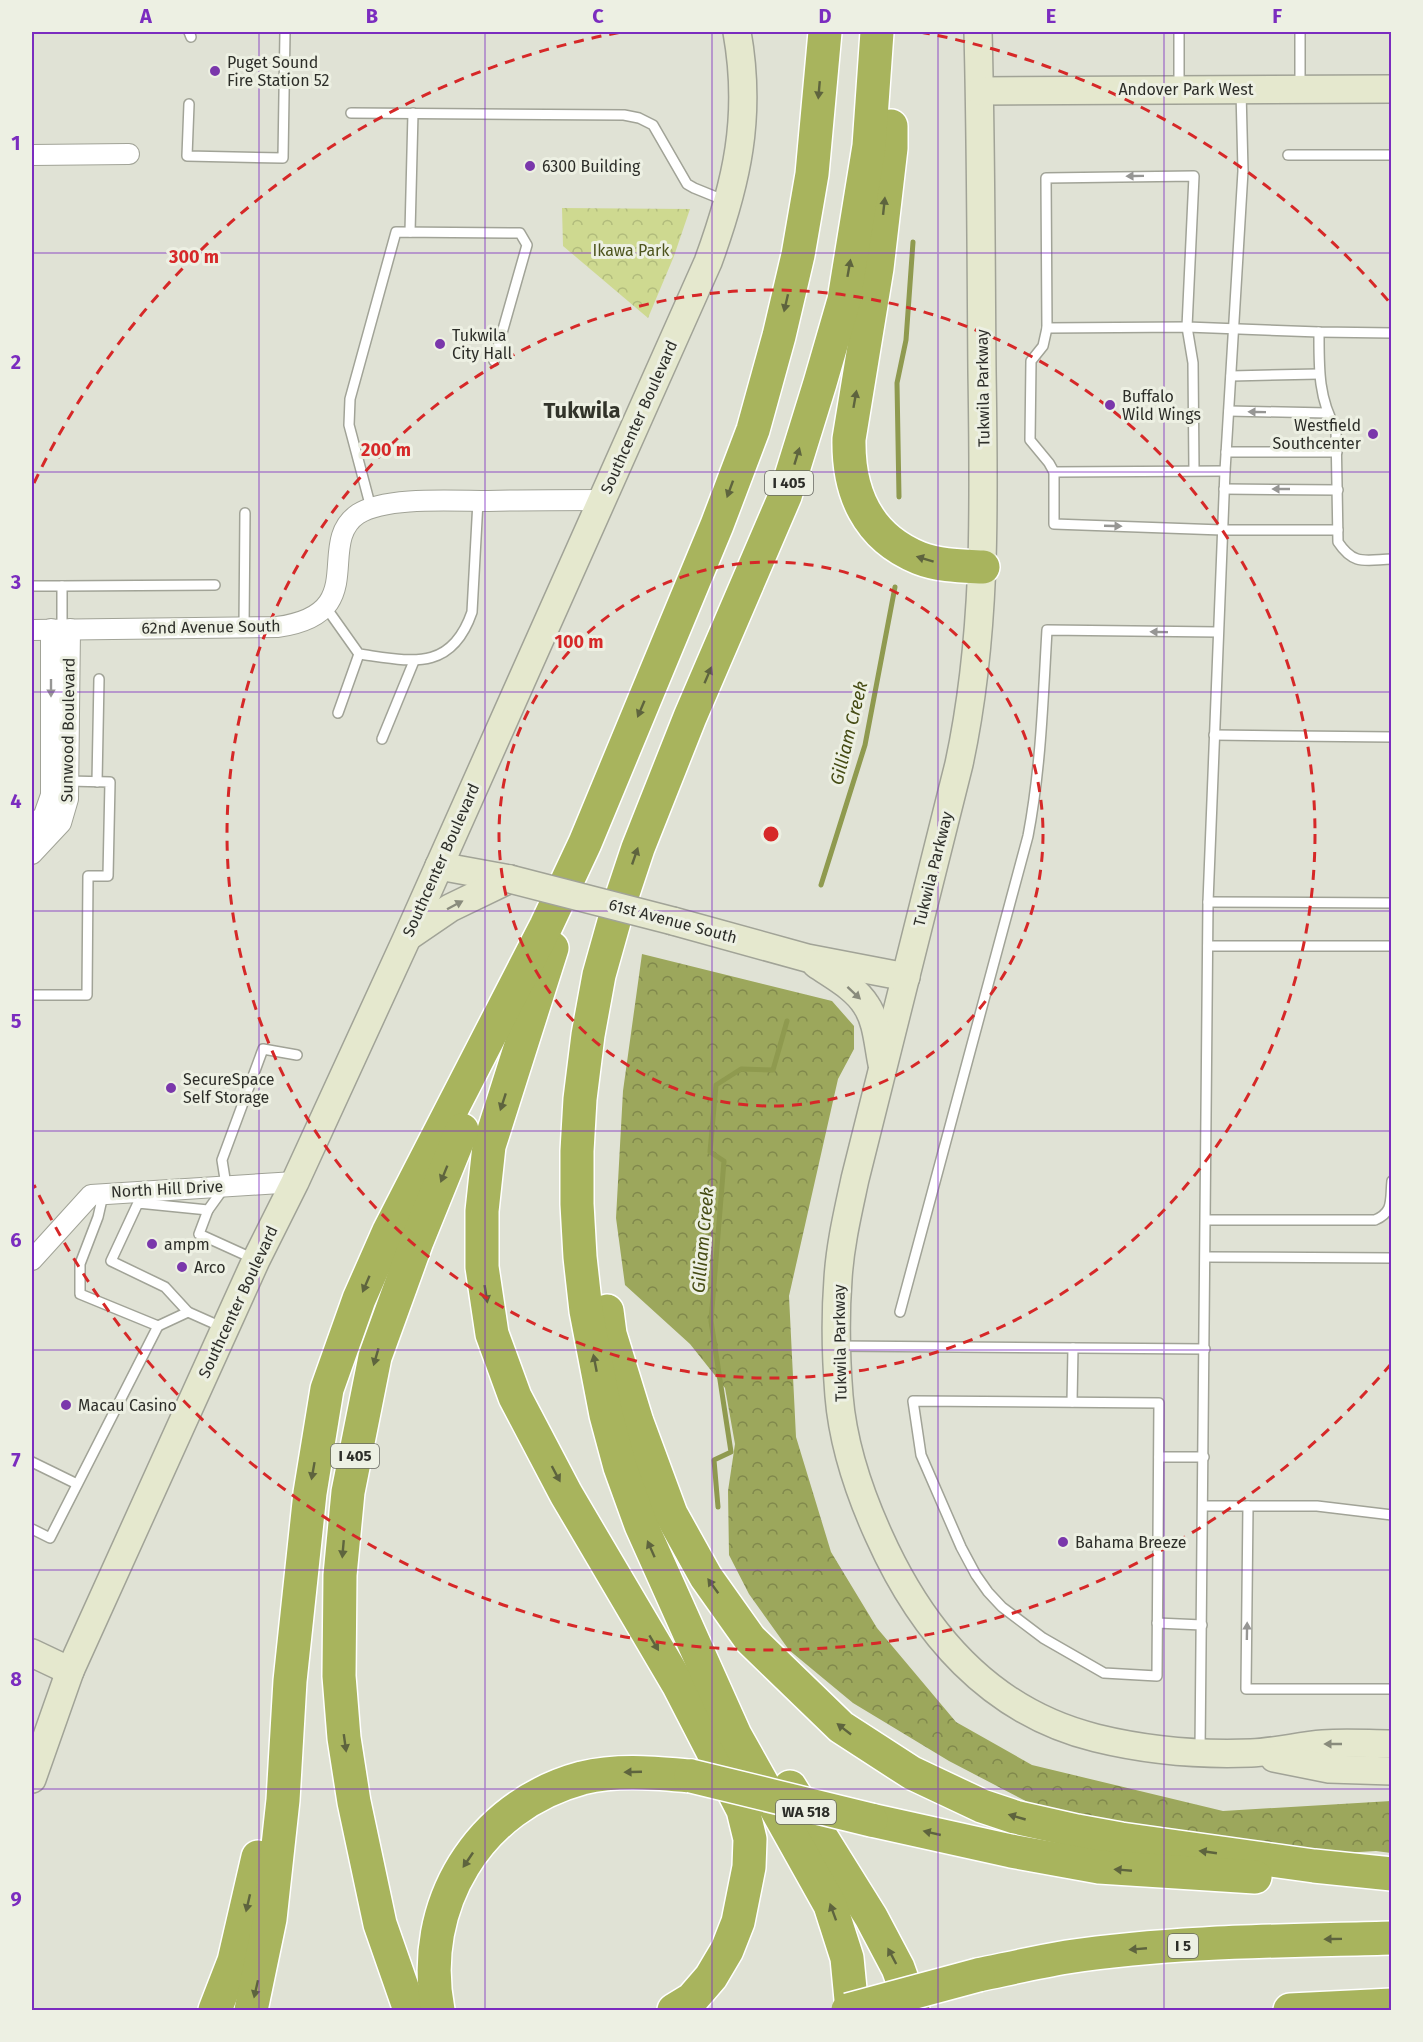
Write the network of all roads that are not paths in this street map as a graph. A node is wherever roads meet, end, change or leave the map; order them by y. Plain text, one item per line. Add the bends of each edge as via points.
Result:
1 (285, 32) edge
2 (737, 32) edge
3 (825, 32) edge
4 (877, 32) edge
5 (890, 32) edge
6 (978, 32) edge
7 (1179, 32) edge
8 (1300, 32) edge
9 (1179, 89) junction
10 (1241, 89) junction
11 (1300, 89) junction
12 (1392, 89) edge
13 (980, 91) junction
14 (189, 104) dead end
15 (351, 113) dead end
16 (413, 113) junction
17 (129, 154) dead end
18 (32, 155) edge
19 (1288, 155) dead end
20 (1392, 155) edge
21 (728, 202) junction
22 (410, 232) junction
23 (1047, 327) junction
24 (1187, 327) junction
25 (1233, 328) junction
26 (1319, 332) junction
27 (1392, 333) edge
28 (494, 361) dead end
29 (1319, 374) junction
30 (1231, 376) junction
31 (1229, 411) junction
32 (1327, 413) junction
33 (1226, 452) junction
34 (1337, 452) junction
35 (1194, 470) junction
36 (1225, 471) junction
37 (1054, 472) junction
38 (1224, 489) junction
39 (1338, 490) junction
40 (602, 500) junction
41 (478, 501) junction
42 (371, 508) junction
43 (245, 513) dead end
44 (1222, 530) junction
45 (1338, 530) junction
46 (1392, 559) edge
47 (983, 567) junction
48 (215, 585) dead end
49 (32, 586) edge
50 (62, 586) junction
51 (325, 606) junction
52 (244, 627) junction
53 (54, 629) edge
54 (1218, 632) junction
55 (359, 654) junction
56 (414, 661) junction
57 (99, 680) dead end
58 (338, 713) dead end
59 (1214, 735) junction
60 (1392, 737) edge
61 (382, 739) dead end
62 (59, 781) junction
63 (97, 782) junction
64 (32, 828) edge
65 (585, 843) junction
66 (32, 854) edge
67 (439, 866) junction
68 (510, 879) junction
69 (1208, 902) junction
70 (1392, 903) edge
71 (617, 911) junction
72 (546, 926) junction
73 (406, 938) junction
74 (1208, 946) junction
75 (1392, 946) edge
76 (807, 958) junction
77 (906, 978) junction
78 (32, 994) edge
79 (297, 1055) dead end
80 (884, 1071) junction
81 (1392, 1181) edge
82 (295, 1182) junction
83 (226, 1185) junction
84 (104, 1192) junction
85 (208, 1210) junction
86 (1206, 1220) junction
87 (1206, 1257) junction
88 (1392, 1258) edge
89 (32, 1260) edge
90 (256, 1260) junction
91 (188, 1312) junction
92 (900, 1312) dead end
93 (158, 1326) junction
94 (225, 1329) junction
95 (837, 1347) junction
96 (1072, 1348) junction
97 (1205, 1348) junction
98 (1072, 1402) junction
99 (1159, 1457) junction
100 (1204, 1457) junction
101 (32, 1462) edge
102 (77, 1484) junction
103 (1204, 1506) junction
104 (1248, 1506) junction
105 (1392, 1515) edge
106 (32, 1529) edge
107 (684, 1621) junction
108 (1157, 1623) junction
109 (1202, 1625) junction
110 (32, 1653) edge
111 (70, 1671) junction
112 (290, 1681) junction
113 (1392, 1689) edge
114 (32, 1722) edge
115 (1392, 1744) edge
116 (1200, 1752) junction
117 (1252, 1753) junction
118 (1392, 1771) edge
119 (32, 1779) edge
120 (1392, 1874) edge
121 (1392, 1882) edge
122 (1392, 1938) edge
123 (1392, 2005) edge
124 (214, 2010) edge
125 (251, 2010) edge
126 (410, 2010) edge
127 (438, 2010) edge
128 (674, 2010) edge
129 (850, 2010) edge
130 (913, 2010) edge
131 (1290, 2010) edge

1 - 14 lane via 283,158 187,156
2 - 21 main road, Southcenter Boulevard via 744,81 743,126
3 -> 65 highway, I 405 via 812,174 798,255 753,430
71 -> 4 highway, I 405 via 690,717 785,496 820,383 844,300 869,146
47 -> 5 highway via 943,564 899,548 870,519 853,485 849,439 877,268 891,148
6 - 13 main road, Tukwila Parkway
7 - 9 lane
8 - 11 lane
9 - 10 main road, Andover Park West
9 - 13 main road, Andover Park West
10 - 11 main road, Andover Park West
10 - 25 lane via 1243,171
11 - 12 main road, Andover Park West
13 - 47 main road, Tukwila Parkway
15 - 16 lane
16 - 21 lane via 639,118 653,125 687,183
16 - 22 lane
17 - 18 street
19 - 20 lane
21 - 40 main road, Southcenter Boulevard via 708,262
22 - 28 lane via 520,233 528,245
22 - 42 lane via 396,231 350,399 349,424
23 - 24 lane
24 -> 23 lane via 1194,176 1046,178
23 - 37 lane via 1043,346 1031,361 1030,440
24 - 25 lane
24 - 35 lane via 1193,363
25 - 26 lane
25 - 30 lane
26 - 27 lane
26 - 29 lane
29 - 30 lane
29 - 32 lane
30 - 31 lane
32 -> 31 lane
31 - 33 lane
32 - 34 lane via 1336,429
33 - 34 lane
33 - 36 lane
34 - 39 lane
35 - 36 lane
35 - 37 lane
36 - 38 lane
37 -> 44 lane via 1054,524
39 -> 38 lane
38 - 44 lane
39 - 45 lane
40 - 41 street
40 - 67 main road, Southcenter Boulevard
41 - 42 street via 405,502
41 - 56 lane via 472,612 467,627 441,654
42 - 51 street via 354,517 342,534 337,582
43 - 52 lane
44 - 45 lane
44 - 54 lane
45 - 46 lane via 1338,542 1355,560
47 - 77 main road, Tukwila Parkway via 969,715
48 - 50 lane
49 - 50 lane
50 - 53 lane
51 - 52 street, 62nd Avenue South via 316,615 292,625
51 - 55 lane
52 - 53 street, 62nd Avenue South
53 - 62 street, Sunwood Boulevard
54 - 59 lane
54 -> 92 lane via 1047,630 1036,795 1028,836
55 - 56 lane
55 - 58 lane
56 - 61 lane
57 - 63 lane
59 - 60 lane
59 - 69 lane
62 - 63 lane
62 - 64 street, Sunwood Boulevard via 44,815
62 - 66 street, Sunwood Boulevard via 68,800 61,823
63 - 78 lane via 110,782 108,876 88,876 87,995
65 - 72 highway, I 405
65 -> 128 highway via 489,1146 482,1211 482,1267 492,1334 515,1397 566,1494 678,1684 743,1810 750,1839 749,1867 738,1922 711,1977 692,1999
67 - 68 main road, 61st Avenue South
67 - 73 main road, Southcenter Boulevard
73 -> 68 main road via 450,908
68 - 76 main road, 61st Avenue South, bridge
69 - 70 lane
69 - 74 lane
107 -> 71 highway, I 405 via 620,1467 594,1361 579,1257 580,1098 599,975
120 -> 71 highway via 1121,1839 982,1806 912,1773 841,1727 750,1639 706,1577 671,1514 610,1334 598,1225 598,1128
72 -> 112 highway via 389,1231 359,1299 327,1389 310,1492
72 -> 126 highway, I 405 via 417,1241 375,1357 348,1492 340,1575 339,1676 344,1738 380,1924
73 - 82 main road, Southcenter Boulevard
74 - 75 lane
74 - 86 lane
76 - 77 main road, 61st Avenue South
76 -> 80 main road via 853,990 867,1006
77 - 80 main road, Tukwila Parkway
79 - 83 lane via 263,1049 222,1160
80 - 95 main road, Tukwila Parkway via 844,1232 837,1279
81 - 86 lane via 1390,1207 1385,1216 1375,1220
82 - 83 street, North Hill Drive
82 - 90 main road, Southcenter Boulevard
83 - 84 street, North Hill Drive
83 - 85 lane
84 - 89 street, North Hill Drive via 91,1195
84 - 93 lane via 80,1264 80,1294
85 - 90 lane via 199,1234
85 - 91 lane via 138,1203 111,1261 165,1287
86 - 87 lane
87 - 88 lane
87 - 97 lane
90 - 94 main road, Southcenter Boulevard
91 - 93 lane
91 - 94 lane
93 - 102 lane
94 - 111 main road, Southcenter Boulevard
95 - 96 lane
95 - 116 main road, Tukwila Parkway via 839,1398 849,1455 867,1511 913,1602 939,1637 997,1692 1064,1728 1129,1745
96 - 97 lane
96 - 98 lane
97 - 100 lane
98 - 99 lane via 1159,1403
98 - 108 lane via 913,1401 921,1455 976,1575 1002,1606 1043,1638 1104,1673 1157,1676
99 - 100 lane
99 - 108 lane
100 - 103 lane
101 - 102 lane
102 - 106 lane via 50,1538
103 - 104 lane
103 - 109 lane
104 - 105 lane via 1317,1506
113 -> 104 lane via 1246,1689
129 -> 107 highway via 847,1958 830,1905 735,1735
130 -> 107 highway, WA 518 via 898,1968 865,1906
108 - 109 lane
109 - 116 lane
110 - 111 main road
111 - 114 main road, Southcenter Boulevard
111 - 119 main road, Southcenter Boulevard
112 -> 124 highway via 253,1885 234,1961
112 -> 125 highway via 270,1919
115 -> 117 main road via 1324,1744
116 - 117 main road, Tukwila Parkway
117 - 118 main road via 1329,1769
121 -> 127 highway, bridge via 1234,1877 1099,1867 871,1821 691,1776 639,1772 582,1778 534,1798 510,1814 485,1836 452,1885 436,1939 433,1969
122 -> 129 highway, I 5, bridge via 1253,1941 1118,1951 978,1975
123 - 131 highway

